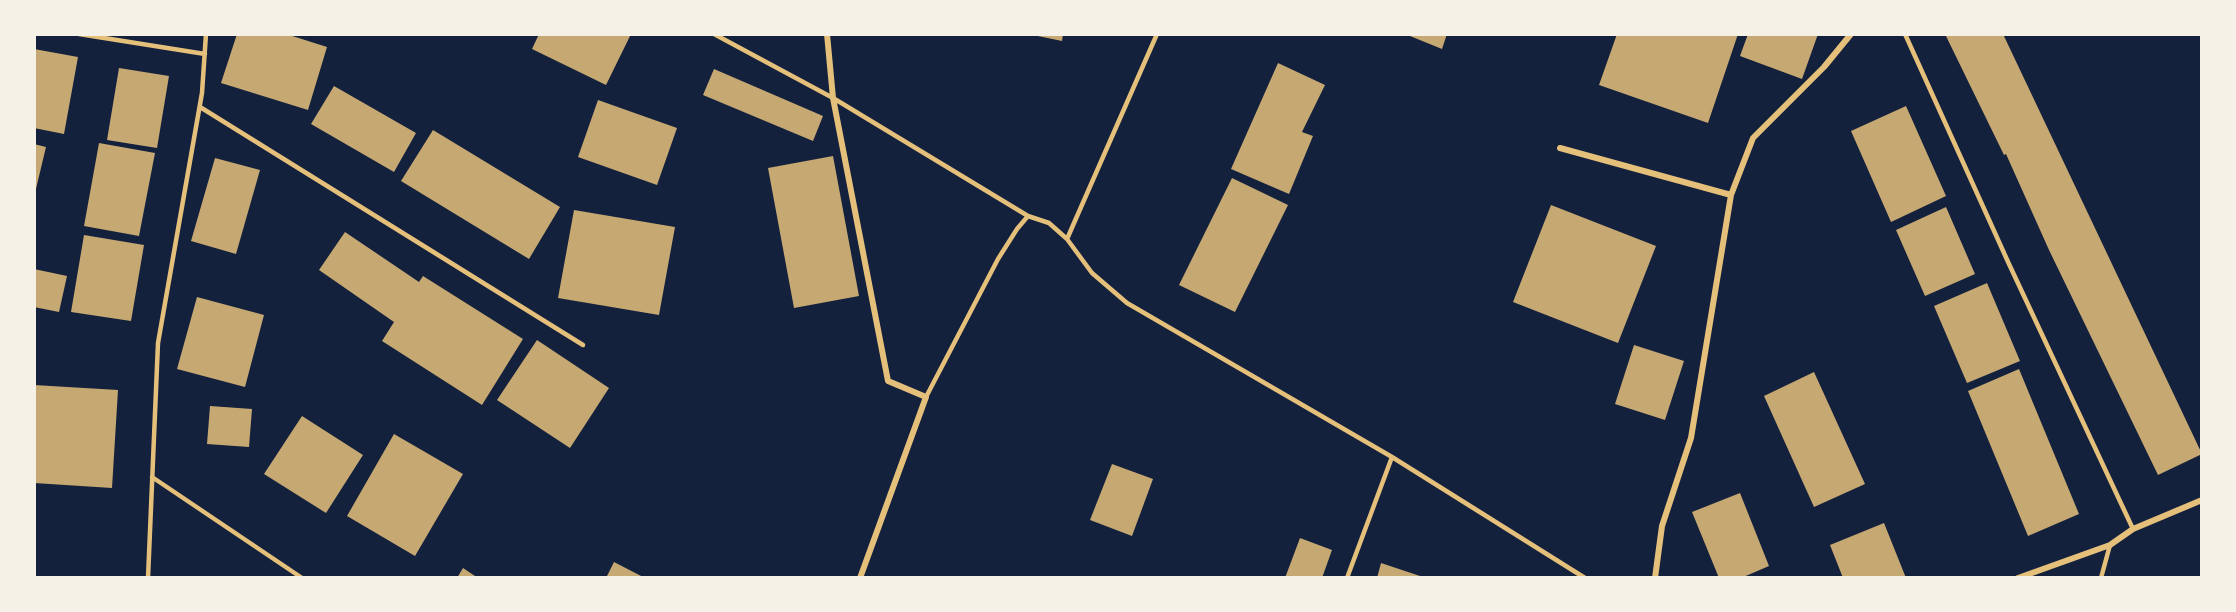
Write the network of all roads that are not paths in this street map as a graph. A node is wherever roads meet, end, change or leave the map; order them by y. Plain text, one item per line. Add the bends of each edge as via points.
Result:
1 (79, 34) edge
2 (206, 34) edge
3 (714, 34) edge
4 (827, 34) edge
5 (1158, 34) edge
6 (1851, 34) edge
7 (1905, 34) edge
8 (205, 54) junction
9 (833, 98) junction
10 (200, 107) junction
11 (1560, 148) dead end
12 (1731, 195) junction
13 (1028, 216) junction
14 (1067, 239) junction
15 (583, 345) dead end
16 (926, 397) junction
17 (1392, 457) junction
18 (153, 477) junction
19 (2202, 500) edge
20 (2133, 529) junction
21 (2110, 545) junction
22 (148, 578) edge
23 (302, 578) edge
24 (860, 578) edge
25 (1347, 578) edge
26 (1585, 578) edge
27 (1655, 578) edge
28 (2018, 578) edge
29 (2101, 578) edge

1 - 8 lane
2 - 8 lane
3 - 9 lane
4 - 9 street
5 - 14 lane
6 - 12 street via 1824,68 1753,138
7 - 20 lane
8 - 10 lane
9 - 13 lane
9 - 16 street via 888,381
10 - 15 lane
10 - 18 lane via 158,343
11 - 12 street
12 - 27 street via 1691,438 1662,526
13 - 14 lane via 1049,223
13 - 16 lane via 998,259
14 - 17 lane via 1092,273 1127,303
16 - 24 street
17 - 25 lane
17 - 26 lane
18 - 22 lane
18 - 23 lane
19 - 20 street
20 - 21 street
21 - 28 street
21 - 29 lane

